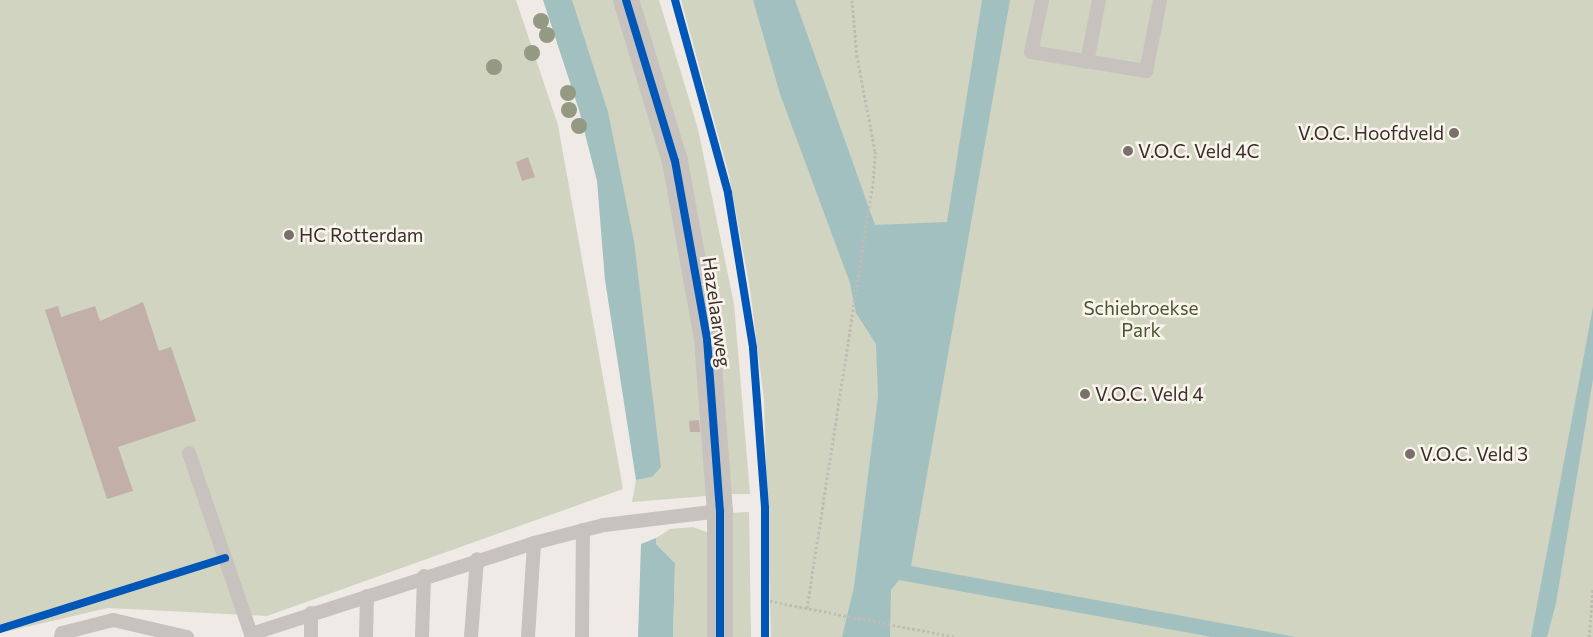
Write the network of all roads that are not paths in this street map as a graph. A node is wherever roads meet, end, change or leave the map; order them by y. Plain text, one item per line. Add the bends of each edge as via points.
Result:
1 (626, 0) edge
2 (1042, 0) edge
3 (1099, 0) edge
4 (1160, 0) edge
5 (1087, 62) junction
6 (189, 453) dead end
7 (720, 510) junction
8 (583, 530) junction
9 (534, 542) junction
10 (476, 559) junction
11 (424, 576) junction
12 (367, 596) junction
13 (311, 613) junction
14 (246, 636) edge
15 (61, 637) edge
16 (187, 637) edge
17 (311, 637) edge
18 (366, 637) edge
19 (422, 637) edge
20 (471, 637) edge
21 (528, 637) edge
22 (582, 637) edge
23 (720, 637) edge

1 - 7 street, Hazelaarweg via 675,161 692,242 707,339
2 - 5 lane via 1031,52
3 - 5 lane
4 - 5 lane via 1146,71
6 - 14 lane
7 - 8 lane
7 - 23 street, Hazelaarweg
8 - 9 lane
8 - 22 lane
9 - 10 lane
9 - 21 lane
10 - 11 lane
10 - 20 lane
11 - 12 lane
11 - 19 lane
12 - 13 lane
12 - 18 lane
13 - 14 lane
13 - 17 lane
15 - 16 lane via 62,633 113,620

